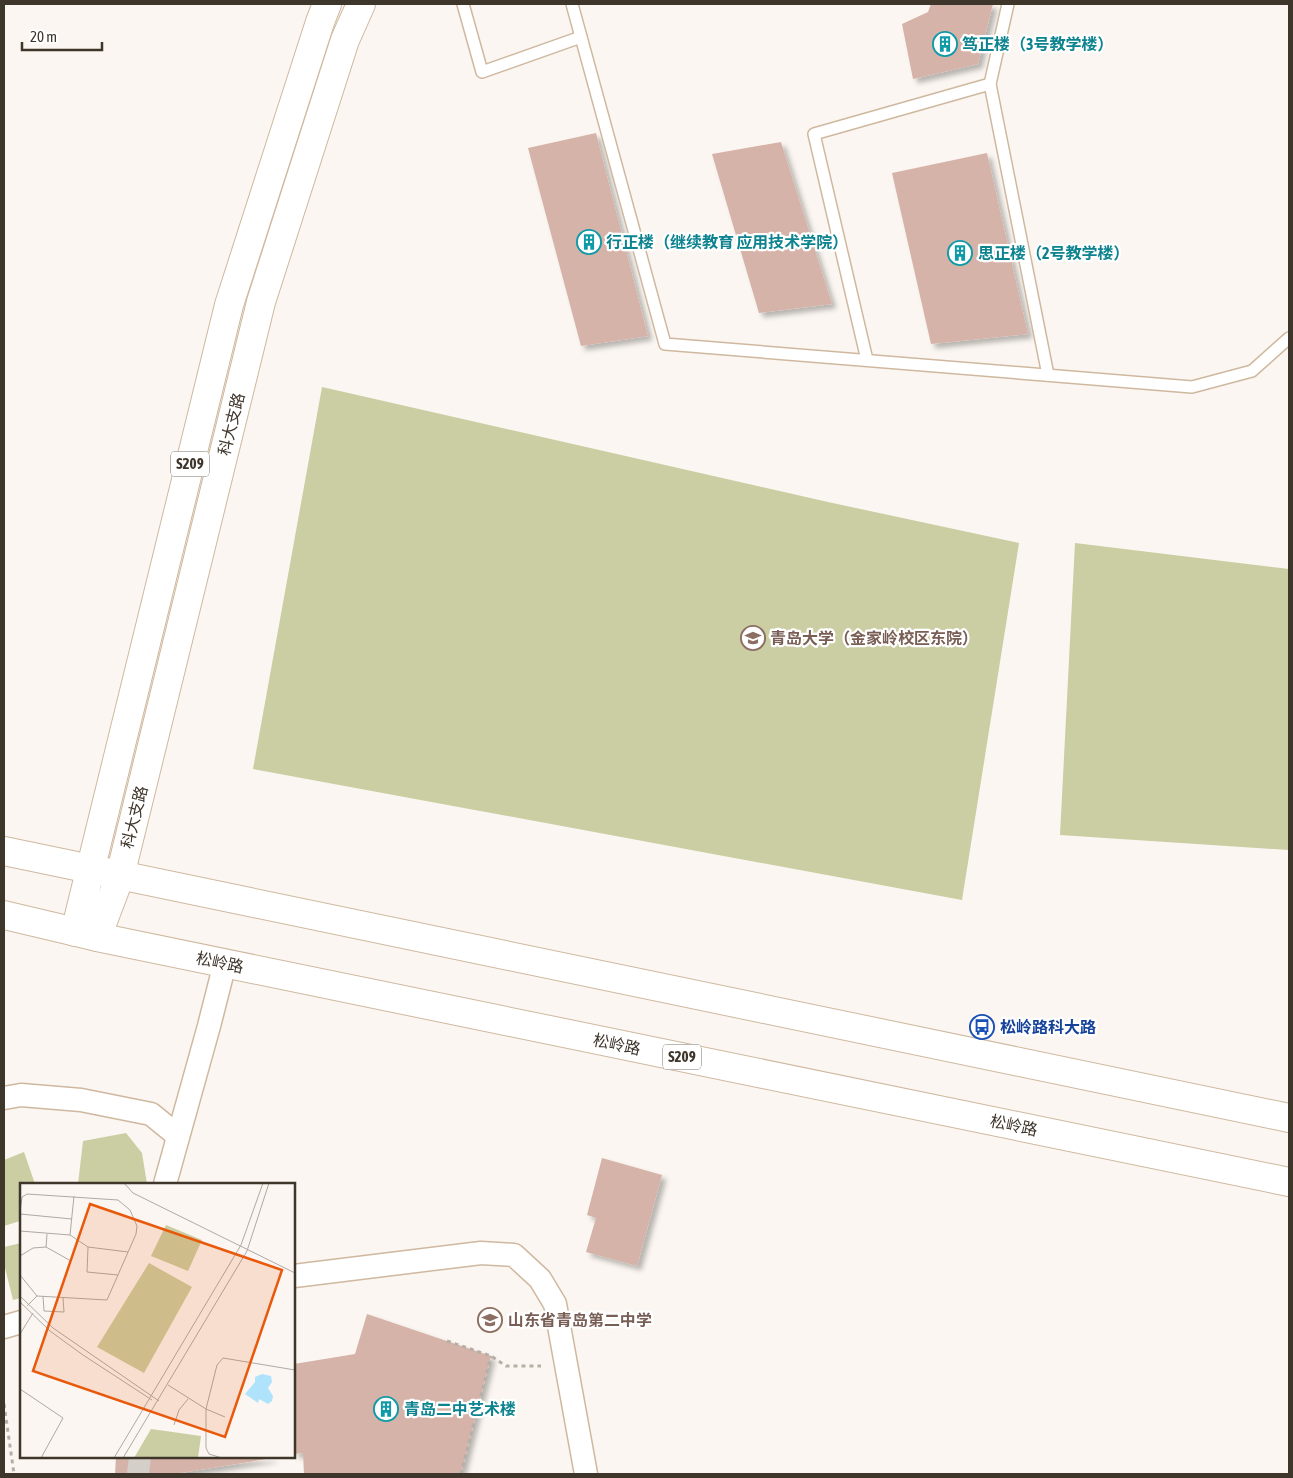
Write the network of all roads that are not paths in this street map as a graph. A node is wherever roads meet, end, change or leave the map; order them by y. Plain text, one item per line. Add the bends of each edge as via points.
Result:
1 (328, 4) edge
2 (361, 4) edge
3 (463, 4) edge
4 (572, 4) edge
5 (1008, 4) edge
6 (581, 37) junction
7 (990, 84) junction
8 (1289, 338) edge
9 (866, 360) junction
10 (1048, 375) junction
11 (4, 851) edge
12 (89, 870) junction
13 (120, 876) junction
14 (4, 915) edge
15 (86, 934) junction
16 (225, 963) junction
17 (4, 1098) edge
18 (1289, 1118) edge
19 (178, 1136) junction
20 (1289, 1182) edge
21 (165, 1183) edge
22 (295, 1276) edge
23 (20, 1322) edge
24 (4, 1327) edge
25 (586, 1474) edge

1 - 12 main road, 科大支路 / S209 via 316,31 229,305
2 - 13 main road, 科大支路 / S209 via 345,40 262,302
3 - 6 lane via 482,72
4 - 6 lane
5 - 7 lane
6 - 9 lane via 665,344
7 - 9 lane via 814,134
7 - 10 lane
8 - 10 lane via 1252,371 1192,387
9 - 10 lane
11 - 12 main road
12 - 13 main road
12 - 15 main road, 科大支路 / S209
13 - 15 main road, 科大支路 / S209
13 - 18 main road
14 - 15 main road, 松岭路
15 - 16 main road, 松岭路 / S209
16 - 19 street
16 - 20 main road, 松岭路 / S209
17 - 19 street via 21,1095 80,1100 151,1114
19 - 21 street
22 - 25 street via 480,1253 514,1255 540,1279 555,1304
23 - 24 street

